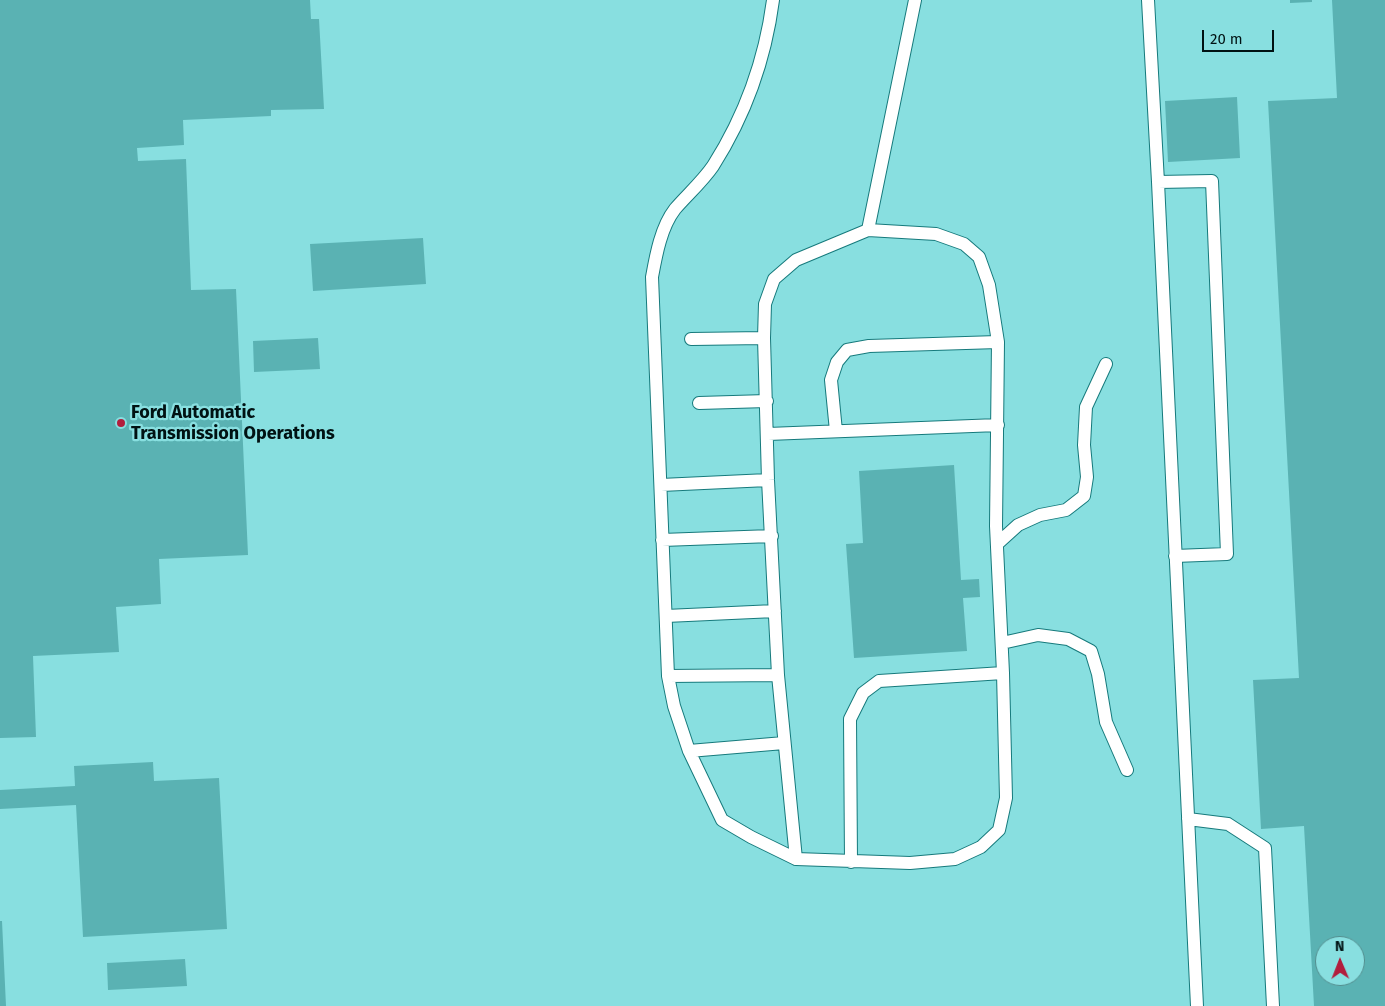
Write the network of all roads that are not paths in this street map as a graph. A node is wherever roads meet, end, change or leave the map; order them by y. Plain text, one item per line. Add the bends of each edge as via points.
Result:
1 (773, 0) edge
2 (915, 0) edge
3 (1148, 0) edge
4 (1158, 182) junction
5 (868, 230) junction
6 (764, 338) junction
7 (691, 339) dead end
8 (998, 342) junction
9 (1106, 364) dead end
10 (767, 401) junction
11 (699, 403) dead end
12 (998, 425) junction
13 (836, 431) junction
14 (768, 434) junction
15 (768, 480) junction
16 (661, 484) junction
17 (772, 536) junction
18 (662, 540) junction
19 (996, 544) junction
20 (1175, 556) junction
21 (776, 611) junction
22 (666, 616) junction
23 (1002, 643) junction
24 (1003, 673) junction
25 (668, 676) junction
26 (778, 676) junction
27 (784, 743) junction
28 (690, 751) junction
29 (1127, 770) dead end
30 (1188, 819) junction
31 (796, 859) junction
32 (851, 862) junction
33 (1197, 1006) edge
34 (1273, 1006) edge

1 - 16 lane via 758,74 739,119 712,167 674,211 658,244 652,277
2 - 5 lane
3 - 4 lane
4 - 20 lane
4 - 20 lane via 1212,181 1227,554
5 - 6 lane via 796,260 774,280 765,304
5 - 8 lane via 936,234 969,248 979,257 989,285
6 - 7 lane
6 - 10 lane
8 - 12 lane
8 - 13 lane via 868,346 847,350 837,362 832,380
9 - 19 lane via 1086,407 1084,445 1087,477 1084,496 1066,510 1040,515 1018,525
10 - 11 lane
10 - 14 lane
12 - 13 lane
12 - 19 lane
13 - 14 lane
14 - 15 lane
15 - 16 lane
15 - 17 lane
16 - 18 lane
17 - 18 lane
17 - 21 lane
18 - 22 lane
19 - 23 lane
20 - 30 lane
21 - 22 lane
21 - 26 lane
22 - 25 lane
23 - 24 lane
23 - 29 lane via 1038,635 1068,639 1091,652 1106,722
24 - 32 lane via 1006,798 999,830 981,847 955,859
24 - 32 lane via 879,681 863,693 850,718
25 - 26 lane
25 - 28 lane via 674,706
26 - 27 lane
27 - 28 lane
27 - 31 lane
28 - 31 lane via 722,820
30 - 33 lane
30 - 34 lane via 1228,824 1265,848
31 - 32 lane

